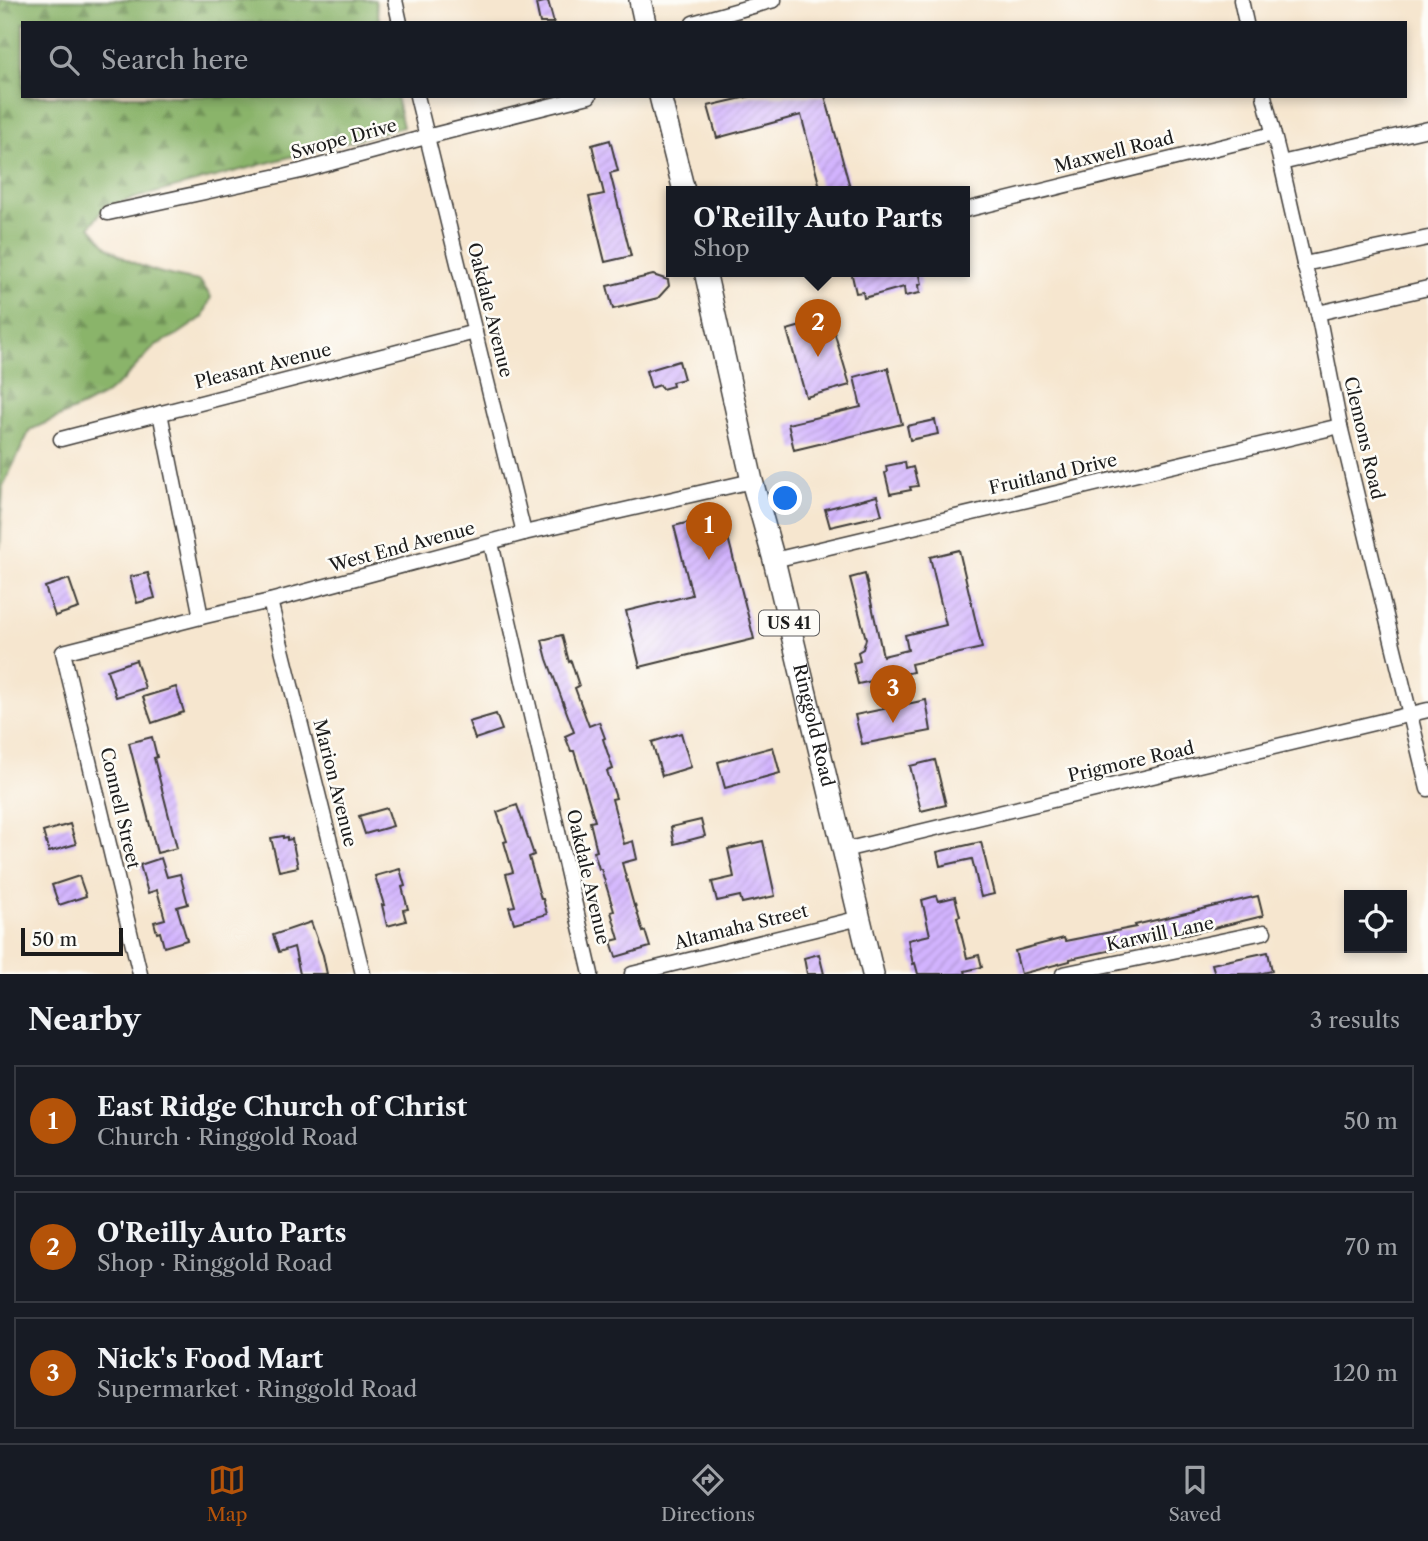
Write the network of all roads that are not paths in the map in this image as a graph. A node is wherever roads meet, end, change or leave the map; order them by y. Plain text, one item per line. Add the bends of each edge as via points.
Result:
1 (395, 0) edge
2 (640, 0) edge
3 (774, 0) edge
4 (1241, 0) edge
5 (400, 21) edge
6 (645, 21) edge
7 (700, 21) edge
8 (1246, 21) edge
9 (417, 98) edge
10 (581, 98) edge
11 (661, 98) edge
12 (1264, 98) edge
13 (1428, 129) edge
14 (1273, 134) junction
15 (426, 137) junction
16 (1281, 163) junction
17 (683, 186) edge
18 (970, 208) edge
19 (108, 213) dead end
20 (1428, 238) edge
21 (1304, 264) junction
22 (707, 277) edge
23 (1428, 288) edge
24 (1318, 313) junction
25 (475, 332) junction
26 (160, 413) junction
27 (1340, 426) junction
28 (61, 439) dead end
29 (752, 481) junction
30 (524, 533) junction
31 (491, 544) junction
32 (774, 560) junction
33 (270, 601) junction
34 (201, 617) junction
35 (63, 652) joint
36 (1428, 710) edge
37 (1410, 715) junction
38 (1428, 789) edge
39 (844, 850) junction
40 (860, 918) junction
41 (1264, 932) dead end
42 (140, 974) edge
43 (363, 974) edge
44 (591, 974) edge
45 (632, 974) edge
46 (873, 974) edge
47 (1063, 974) edge

1 - 5 street
2 - 6 main road
3 - 7 street
4 - 8 street
9 - 15 street, Oakdale Avenue
10 - 15 street, Swope Drive
11 - 17 main road
12 - 14 street, Clemons Road
13 - 16 street
14 - 16 street, Clemons Road
14 - 18 street, Maxwell Road
15 - 19 street, Swope Drive via 301,171
15 - 25 street, Oakdale Avenue
16 - 21 street, Clemons Road
20 - 21 street
21 - 24 street, Clemons Road
22 - 29 main road, Ringgold Road / US 41
23 - 24 street
24 - 27 street, Clemons Road
25 - 26 street, Pleasant Avenue
25 - 30 street, Oakdale Avenue
26 - 28 street, Pleasant Avenue
26 - 34 street
27 - 32 street, Fruitland Drive
27 - 37 street, Clemons Road
29 - 30 street, West End Avenue
29 - 32 main road, Ringgold Road / US 41
30 - 31 street, West End Avenue
31 - 33 street, West End Avenue
31 - 44 street, Oakdale Avenue
32 - 39 main road, Ringgold Road / US 41
33 - 34 street, West End Avenue
33 - 43 street, Marion Avenue
34 - 35 street, West End Avenue
35 - 42 street, Connell Street
36 - 37 street, Prigmore Road
37 - 38 street, Clemons Road
37 - 39 street, Prigmore Road
39 - 40 main road, Ringgold Road / US 41
40 - 45 street, Altamaha Street
40 - 46 main road, Ringgold Road / US 41
41 - 47 street, Karwill Lane

